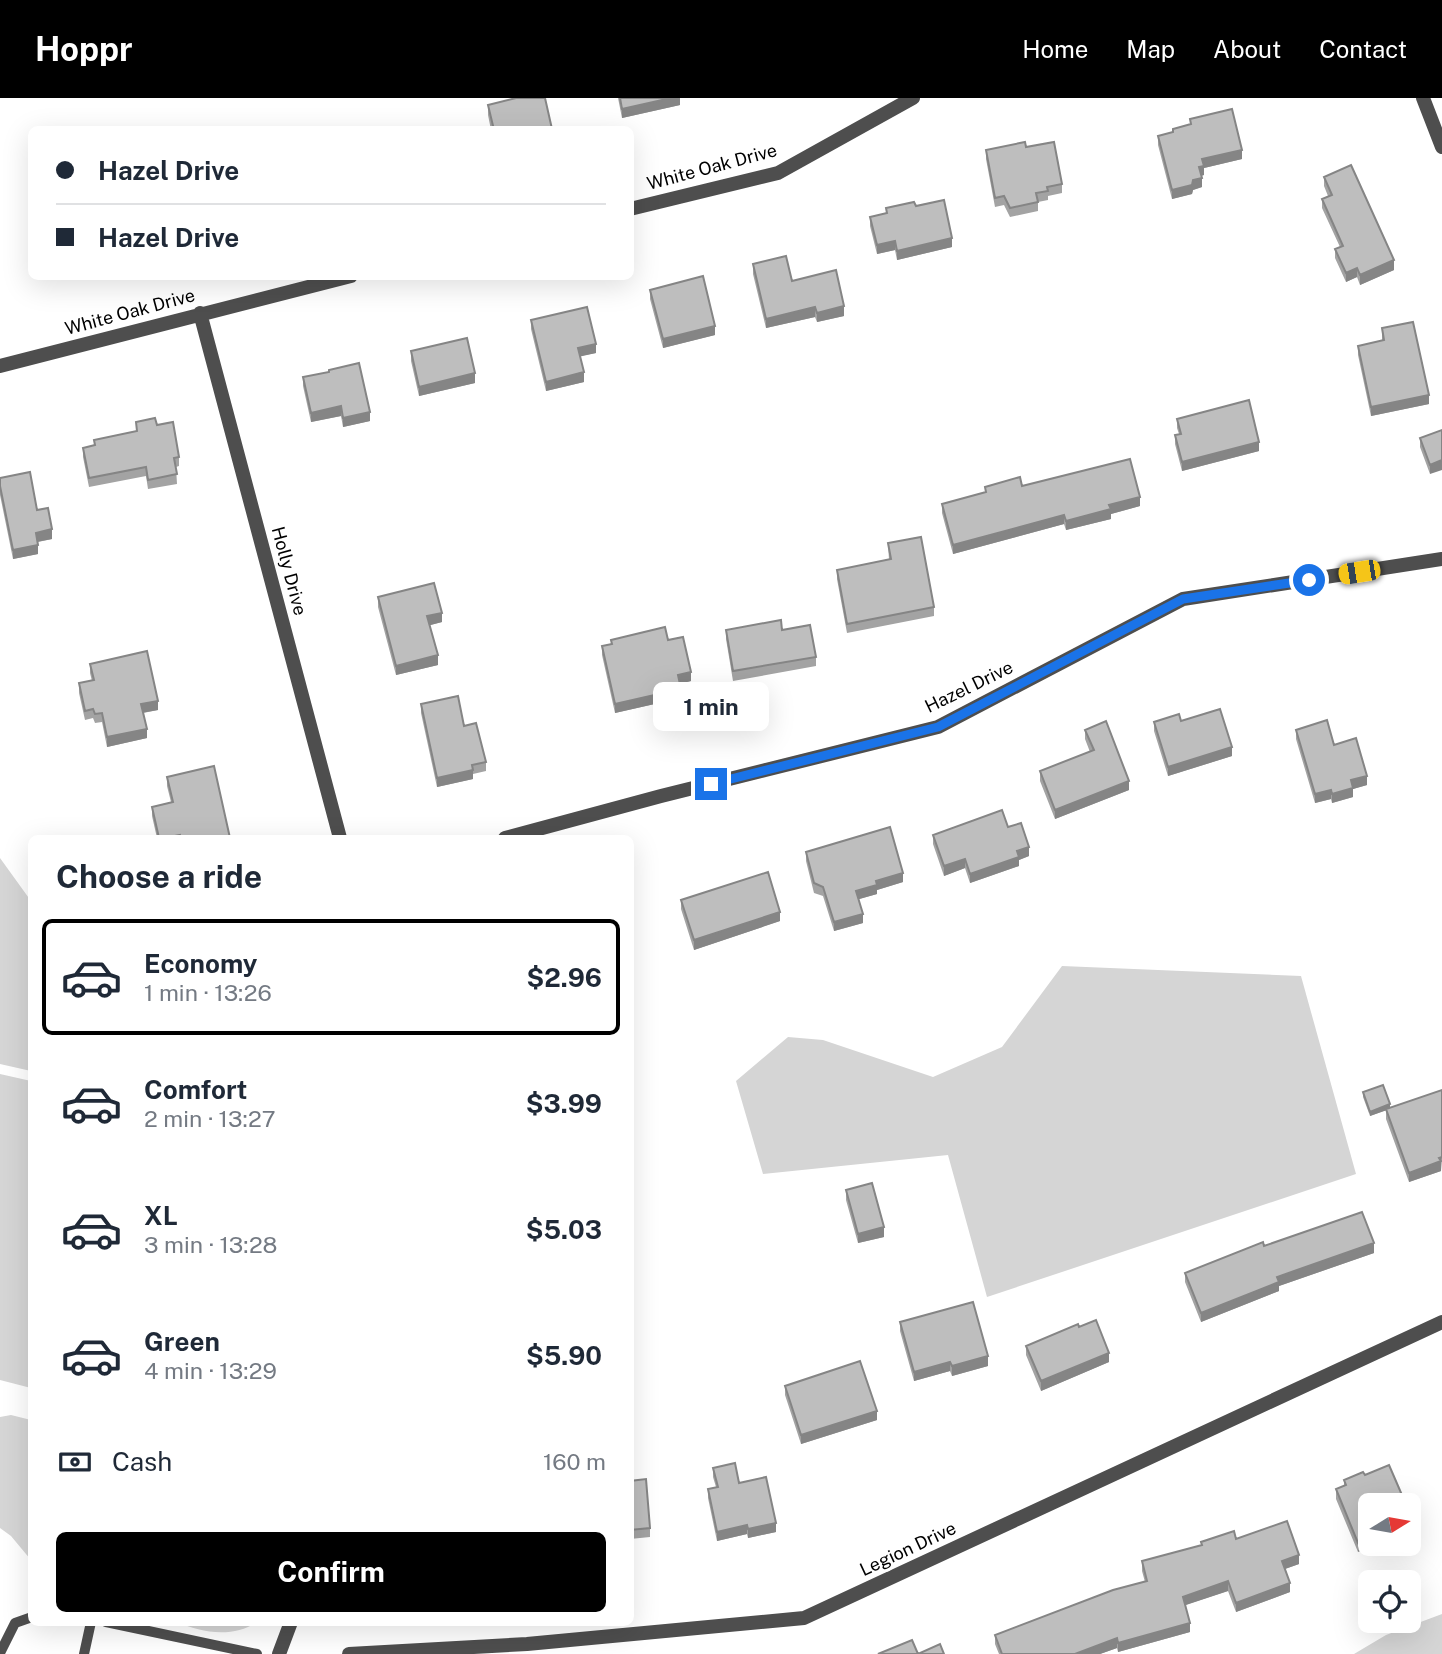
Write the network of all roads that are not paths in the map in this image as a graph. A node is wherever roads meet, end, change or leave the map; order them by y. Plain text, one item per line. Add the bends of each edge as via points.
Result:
1 (914, 98) edge
2 (1423, 98) edge
3 (1442, 147) edge
4 (634, 208) edge
5 (335, 280) edge
6 (200, 313) junction
7 (0, 366) edge
8 (1442, 559) edge
9 (339, 835) edge
10 (516, 835) edge
11 (1442, 1322) edge
12 (28, 1618) edge
13 (90, 1626) edge
14 (125, 1626) edge
15 (290, 1626) edge
16 (0, 1653) edge
17 (84, 1654) edge
18 (257, 1654) edge
19 (279, 1654) edge
20 (349, 1654) edge

1 - 4 street, White Oak Drive via 778,173
2 - 3 street
5 - 6 street, White Oak Drive
6 - 7 street, White Oak Drive
6 - 9 street, Holly Drive
8 - 10 street, Hazel Drive via 1183,599 938,727
11 - 20 street, Legion Drive via 804,1618 527,1644
12 - 16 lane via 15,1623
13 - 17 lane
14 - 18 lane
15 - 19 street

